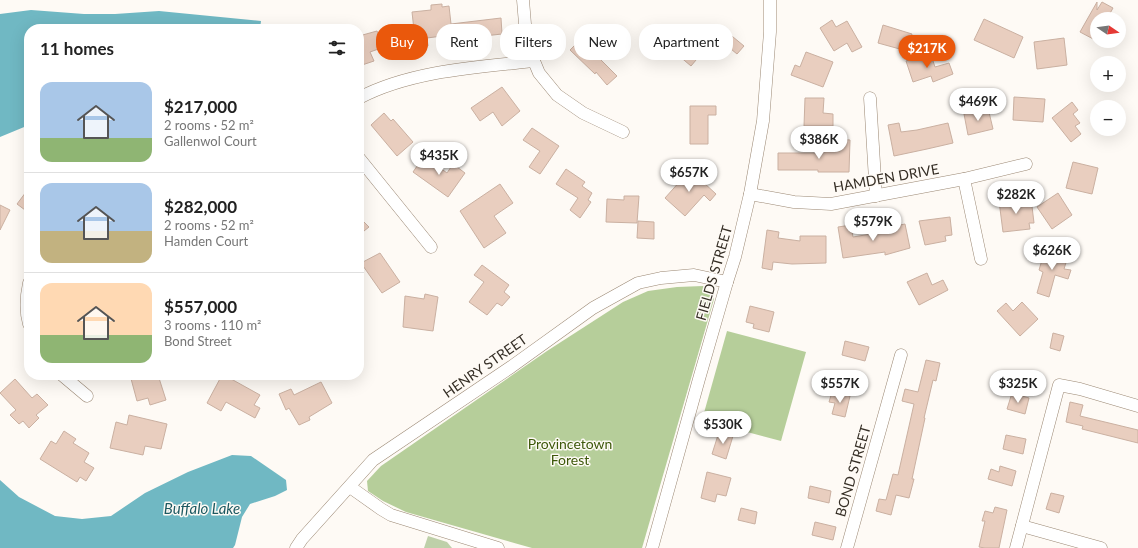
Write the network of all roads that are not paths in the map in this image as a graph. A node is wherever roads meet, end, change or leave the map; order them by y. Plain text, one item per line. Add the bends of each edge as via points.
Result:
1 (523, 0) edge
2 (770, 0) edge
3 (534, 61) junction
4 (364, 95) edge
5 (870, 98) dead end
6 (623, 132) dead end
7 (364, 164) edge
8 (1026, 164) dead end
9 (964, 179) junction
10 (750, 194) junction
11 (876, 196) junction
12 (431, 247) dead end
13 (981, 259) dead end
14 (727, 282) junction
15 (901, 355) dead end
16 (68, 380) edge
17 (87, 396) dead end
18 (1138, 406) edge
19 (350, 487) junction
20 (1022, 526) junction
21 (465, 543) edge
22 (296, 548) edge
23 (498, 548) edge
24 (652, 548) edge
25 (847, 548) edge
26 (1016, 548) edge
27 (1101, 548) edge

1 - 3 street via 525,24
2 - 10 street, FIELDS STREET via 763,121
3 - 4 street via 445,72 401,81
3 - 6 street via 539,74 557,95 583,113
5 - 11 street
7 - 12 street
8 - 9 street, HAMDEN DRIVE
9 - 11 street, HAMDEN DRIVE
9 - 13 street
10 - 11 street, HAMDEN DRIVE via 794,202 831,204
10 - 14 street, FIELDS STREET
14 - 19 street, HENRY STREET via 694,275 638,283 594,308 373,460
14 - 24 street, FIELDS STREET
15 - 25 street, BOND STREET
16 - 17 street
18 - 20 street via 1059,385
19 - 21 street via 391,515
19 - 22 street, HENRY STREET
20 - 26 street
20 - 27 street
21 - 23 street

